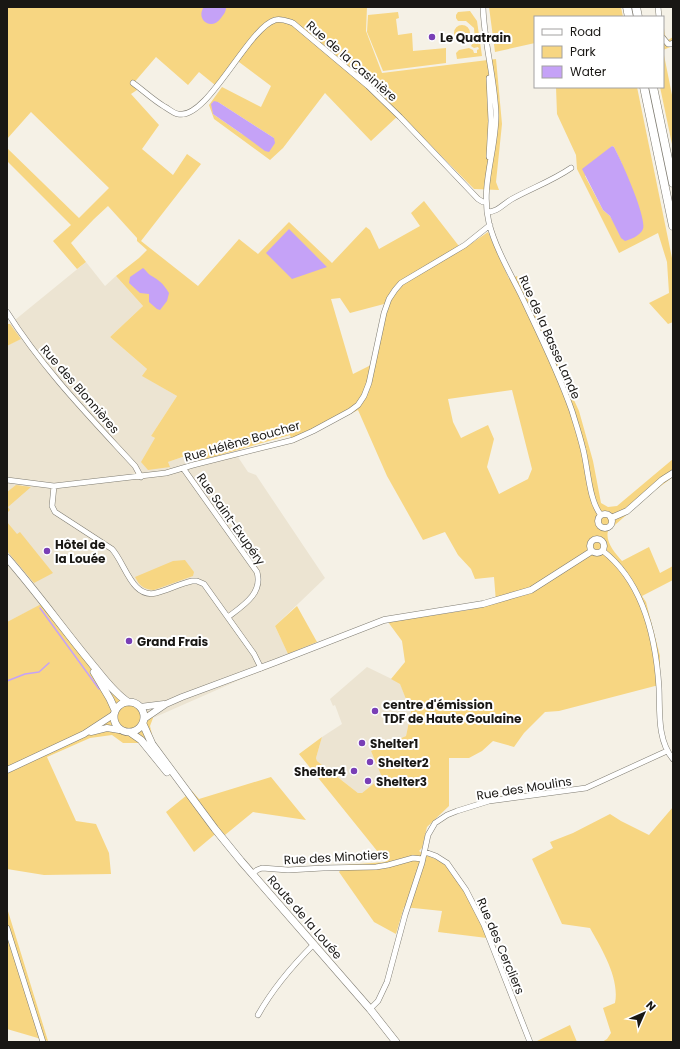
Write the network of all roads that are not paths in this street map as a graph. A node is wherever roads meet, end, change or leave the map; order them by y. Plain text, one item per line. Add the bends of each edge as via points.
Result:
1 (483, 7) edge
2 (664, 39) edge
3 (673, 42) edge
4 (133, 83) dead end
5 (644, 88) edge
6 (653, 88) edge
7 (571, 168) dead end
8 (673, 182) edge
9 (473, 192) junction
10 (486, 192) junction
11 (486, 202) junction
12 (487, 212) junction
13 (490, 225) junction
14 (673, 226) edge
15 (7, 312) edge
16 (183, 468) junction
17 (673, 473) edge
18 (141, 477) junction
19 (7, 480) edge
20 (54, 486) junction
21 (601, 515) junction
22 (611, 518) junction
23 (604, 527) junction
24 (600, 540) junction
25 (592, 551) junction
26 (603, 551) junction
27 (7, 558) edge
28 (228, 617) junction
29 (78, 647) junction
30 (261, 668) junction
31 (128, 702) junction
32 (166, 704) junction
33 (140, 707) junction
34 (114, 713) junction
35 (143, 721) junction
36 (119, 730) junction
37 (131, 733) junction
38 (84, 734) junction
39 (667, 751) junction
40 (673, 759) edge
41 (7, 770) edge
42 (198, 807) junction
43 (425, 852) junction
44 (423, 859) junction
45 (252, 874) junction
46 (7, 928) edge
47 (314, 944) junction
48 (370, 1009) junction
49 (258, 1015) dead end
50 (43, 1042) edge
51 (396, 1042) edge
52 (530, 1042) edge

1 - 10 street, Rue de la Basse Lande via 496,116 495,139
2 - 3 street via 668,44
4 - 9 street, Rue de la Casinière via 157,102 180,115 186,114 212,93 260,29 274,20 282,19 292,23 368,86
5 - 14 highway
6 - 8 highway
7 - 12 street via 510,200 495,211
9 - 10 street
9 - 11 street, Rue de la Casinière via 480,200
10 - 11 street, Rue de la Basse Lande
11 - 12 street, Rue de la Basse Lande
12 - 13 street, Rue de la Basse Lande
13 - 16 street, Rue Hélène Boucher via 465,245 394,290 384,313 369,383 358,405 314,431 293,440
13 - 21 street, Rue de la Basse Lande via 562,385 583,449 594,502
15 - 18 street, Rue des Blonnières via 45,366 135,466
16 - 18 street, Rue Hélène Boucher
16 - 28 street, Rue Saint-Exupéry via 257,572 259,585 256,593
17 - 22 street via 627,511
18 - 20 street, Rue Hélène Boucher
19 - 20 street, Rue Hélène Boucher
20 - 28 street via 52,506 55,512 112,549 134,586 140,591 154,594 197,581 204,584
21 - 22 street via 607,514
21 - 23 street via 598,521
22 - 23 street via 611,524
23 - 24 street
24 - 25 street via 593,540 590,544
24 - 26 street via 605,547
25 - 26 street
25 - 30 street via 531,590 483,604 391,618
26 - 39 street via 623,569 631,582 650,629 655,652 660,726
27 - 29 main road
28 - 30 street
29 - 31 main road via 119,696
29 - 34 main road via 110,699
30 - 32 street
31 - 33 main road
31 - 34 main road via 120,704
32 - 33 street
32 - 35 street
33 - 35 main road via 143,710
34 - 36 main road via 114,723
34 - 38 street
35 - 37 main road via 138,730
35 - 42 main road, Route de la Louée via 152,744
36 - 37 main road
36 - 38 street via 107,728
37 - 42 main road, Route de la Louée via 141,740
38 - 41 street
39 - 40 street
39 - 43 street, Rue des Moulins via 586,788 489,801 457,811 440,820 431,829
42 - 45 main road, Route de la Louée
43 - 44 street, Rue des Moulins
43 - 52 street, Rue des Cercliers via 448,863 466,890 484,925
44 - 45 street, Rue des Minotiers via 413,858 376,867 288,870 262,868
44 - 48 street, Rue des Moulins via 387,982 378,1001
45 - 47 main road, Route de la Louée
46 - 50 street
47 - 48 main road, Route de la Louée
47 - 49 street via 285,976
48 - 51 main road, Route de la Louée

